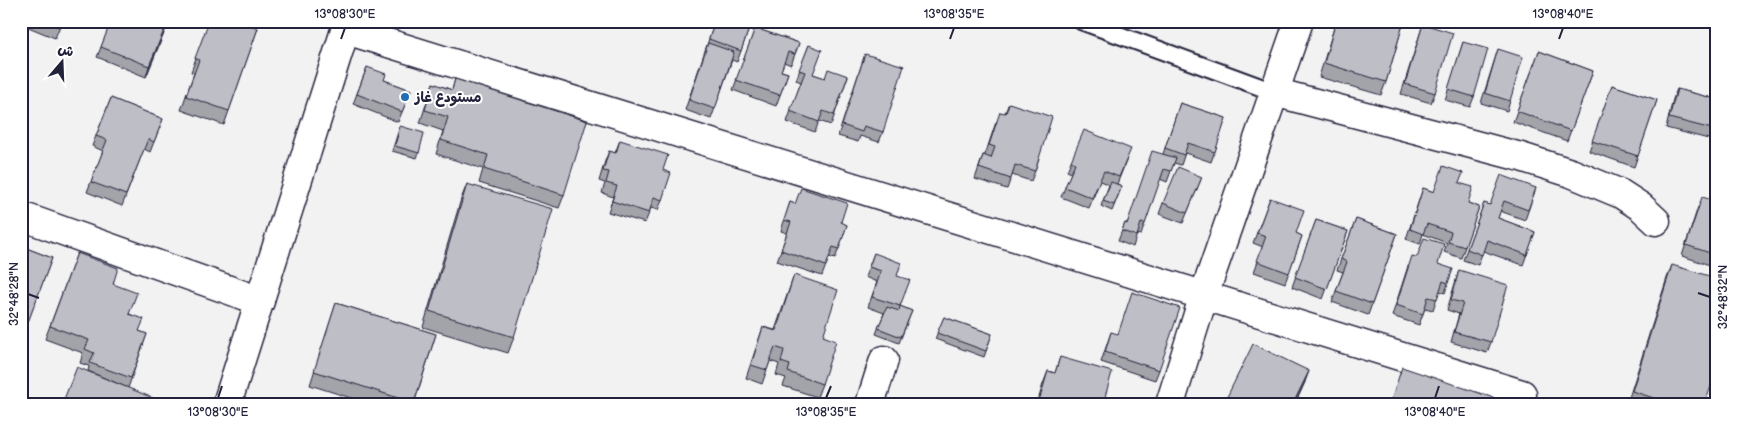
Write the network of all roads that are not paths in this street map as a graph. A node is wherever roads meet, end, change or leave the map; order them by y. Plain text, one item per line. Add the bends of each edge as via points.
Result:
1 (1081, 21) edge
2 (1299, 21) edge
3 (347, 26) edge
4 (1274, 92) junction
5 (21, 216) edge
6 (1656, 221) dead end
7 (1204, 295) junction
8 (260, 300) junction
9 (884, 360) dead end
10 (1522, 394) dead end
11 (227, 404) edge
12 (870, 404) edge
13 (1170, 404) edge

1 - 4 lane
2 - 4 street
3 - 7 street
3 - 8 street
4 - 6 street via 1571,173 1621,194 1641,206
4 - 7 street
5 - 8 street
7 - 10 street
7 - 13 street
8 - 11 street
9 - 12 street

